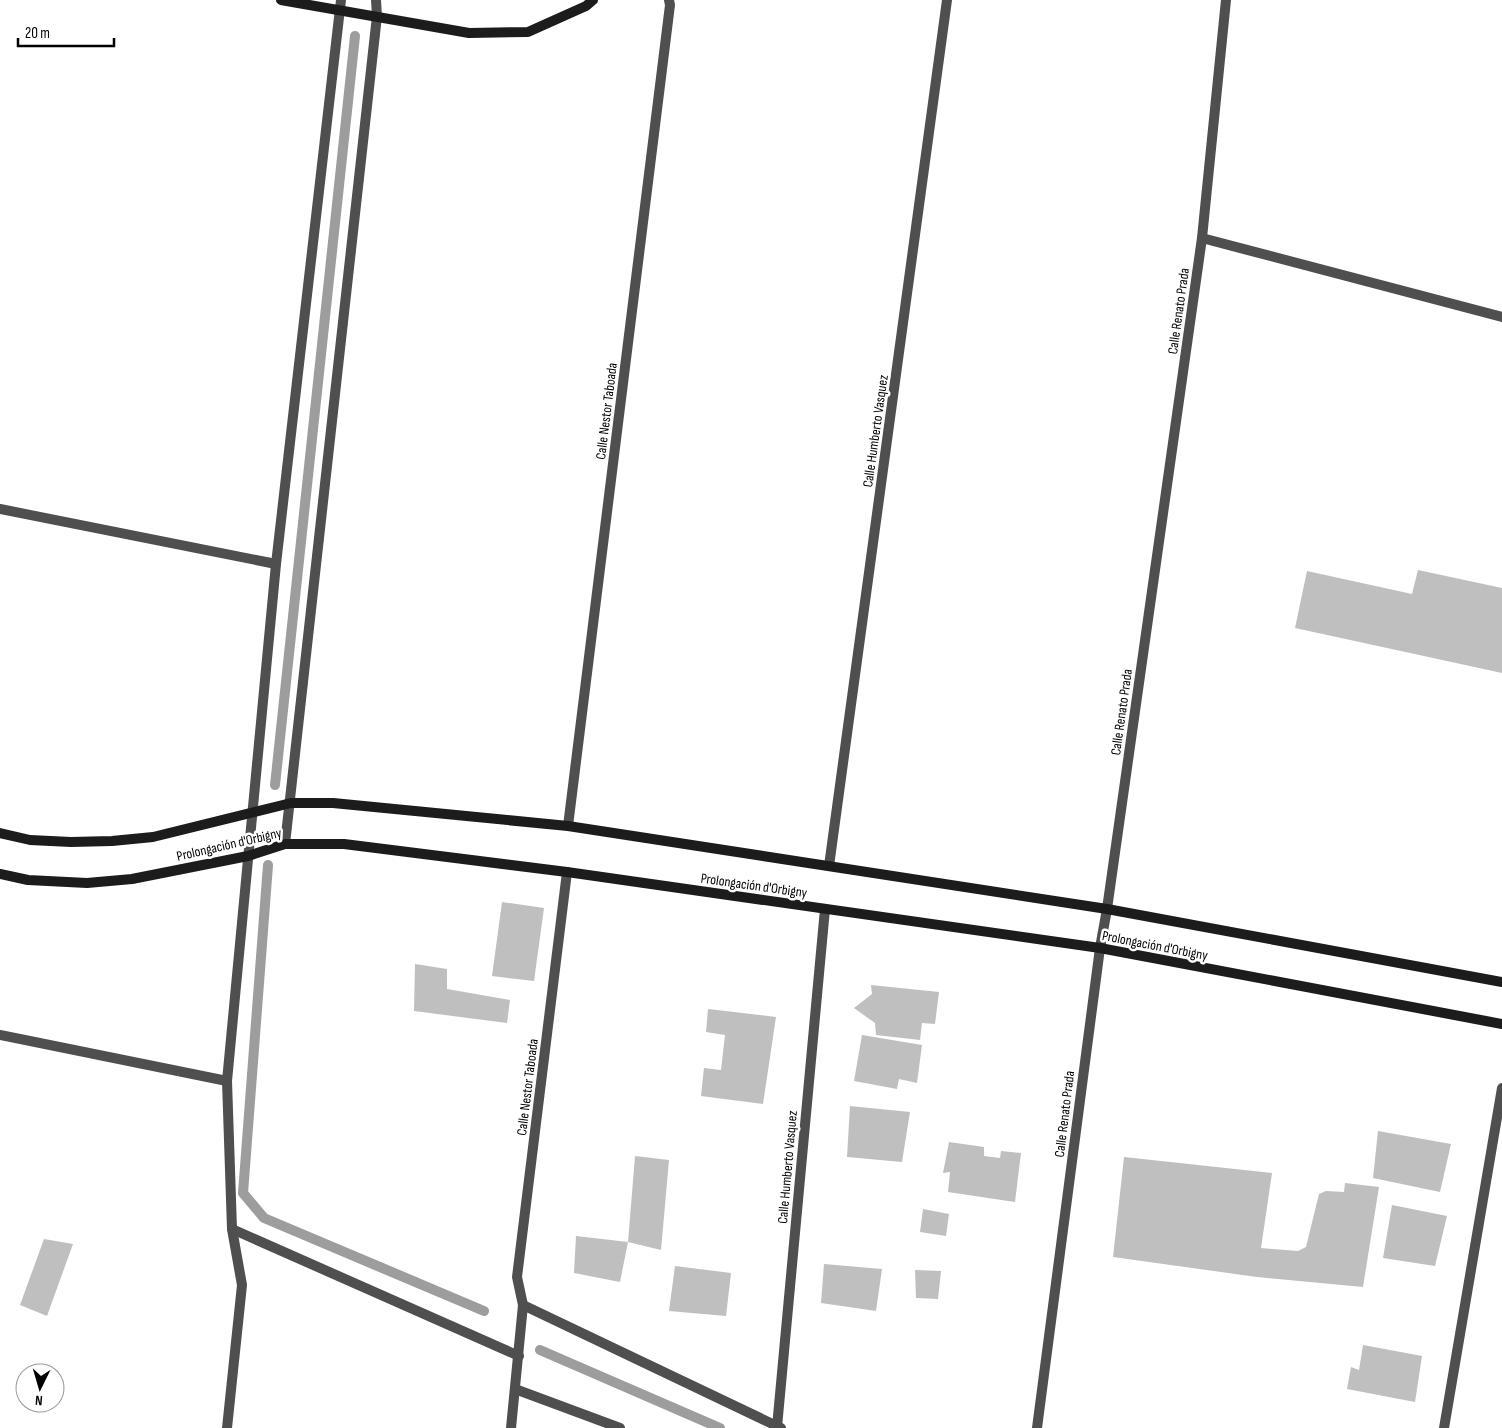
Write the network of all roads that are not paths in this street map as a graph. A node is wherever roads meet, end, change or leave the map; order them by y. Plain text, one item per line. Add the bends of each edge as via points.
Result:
1 (281, 0) edge
2 (376, 0) edge
3 (593, 0) edge
4 (669, 0) edge
5 (947, 0) edge
6 (1226, 0) edge
7 (341, 5) edge
8 (377, 16) junction
9 (1202, 238) junction
10 (1502, 317) edge
11 (0, 509) edge
12 (276, 564) junction
13 (290, 803) junction
14 (254, 811) junction
15 (568, 826) junction
16 (0, 833) edge
17 (285, 844) junction
18 (248, 856) junction
19 (829, 866) junction
20 (567, 872) junction
21 (0, 874) edge
22 (1107, 908) junction
23 (825, 909) junction
24 (1100, 948) junction
25 (1502, 982) edge
26 (1502, 1024) edge
27 (0, 1035) edge
28 (227, 1081) junction
29 (1502, 1088) edge
30 (232, 1229) junction
31 (523, 1305) junction
32 (519, 1356) junction
33 (515, 1389) junction
34 (779, 1427) edge
35 (227, 1428) edge
36 (511, 1428) edge
37 (620, 1428) edge
38 (1037, 1428) edge
39 (1444, 1428) edge

1 - 7 main road
2 - 8 street
3 - 8 main road via 528,32 469,33
4 - 15 street, Calle Nestor Taboada
5 - 19 street, Calle Humberto Vasquez
6 - 9 street, Calle Renato Prada
7 - 8 main road
7 - 12 street
8 - 13 street
9 - 10 street
9 - 22 street, Calle Renato Prada
11 - 12 street
12 - 14 street
13 - 14 main road, Prolongación d'Orbigny
13 - 15 main road, Prolongación d'Orbigny via 333,803
13 - 17 street
14 - 16 main road, Prolongación d'Orbigny via 153,837 112,841 30,840
14 - 18 street
15 - 19 main road, Prolongación d'Orbigny
17 - 18 main road, Prolongación d'Orbigny
17 - 20 main road, Prolongación d'Orbigny via 344,844
18 - 21 main road, Prolongación d'Orbigny via 132,879 96,882 28,880
18 - 28 street
19 - 22 main road, Prolongación d'Orbigny
20 - 23 main road, Prolongación d'Orbigny
20 - 31 street, Calle Nestor Taboada via 517,1277
22 - 24 street, Calle Renato Prada
22 - 25 main road, Prolongación d'Orbigny
23 - 24 main road, Prolongación d'Orbigny
23 - 34 street, Calle Humberto Vasquez
24 - 26 main road, Prolongación d'Orbigny
24 - 38 street, Calle Renato Prada
27 - 28 street
28 - 30 street
29 - 39 street
30 - 32 street
30 - 35 street via 242,1285
31 - 32 street, Calle Nestor Taboada
31 - 34 street
32 - 33 street, Calle Nestor Taboada
33 - 36 street, Calle Nestor Taboada
33 - 37 street

